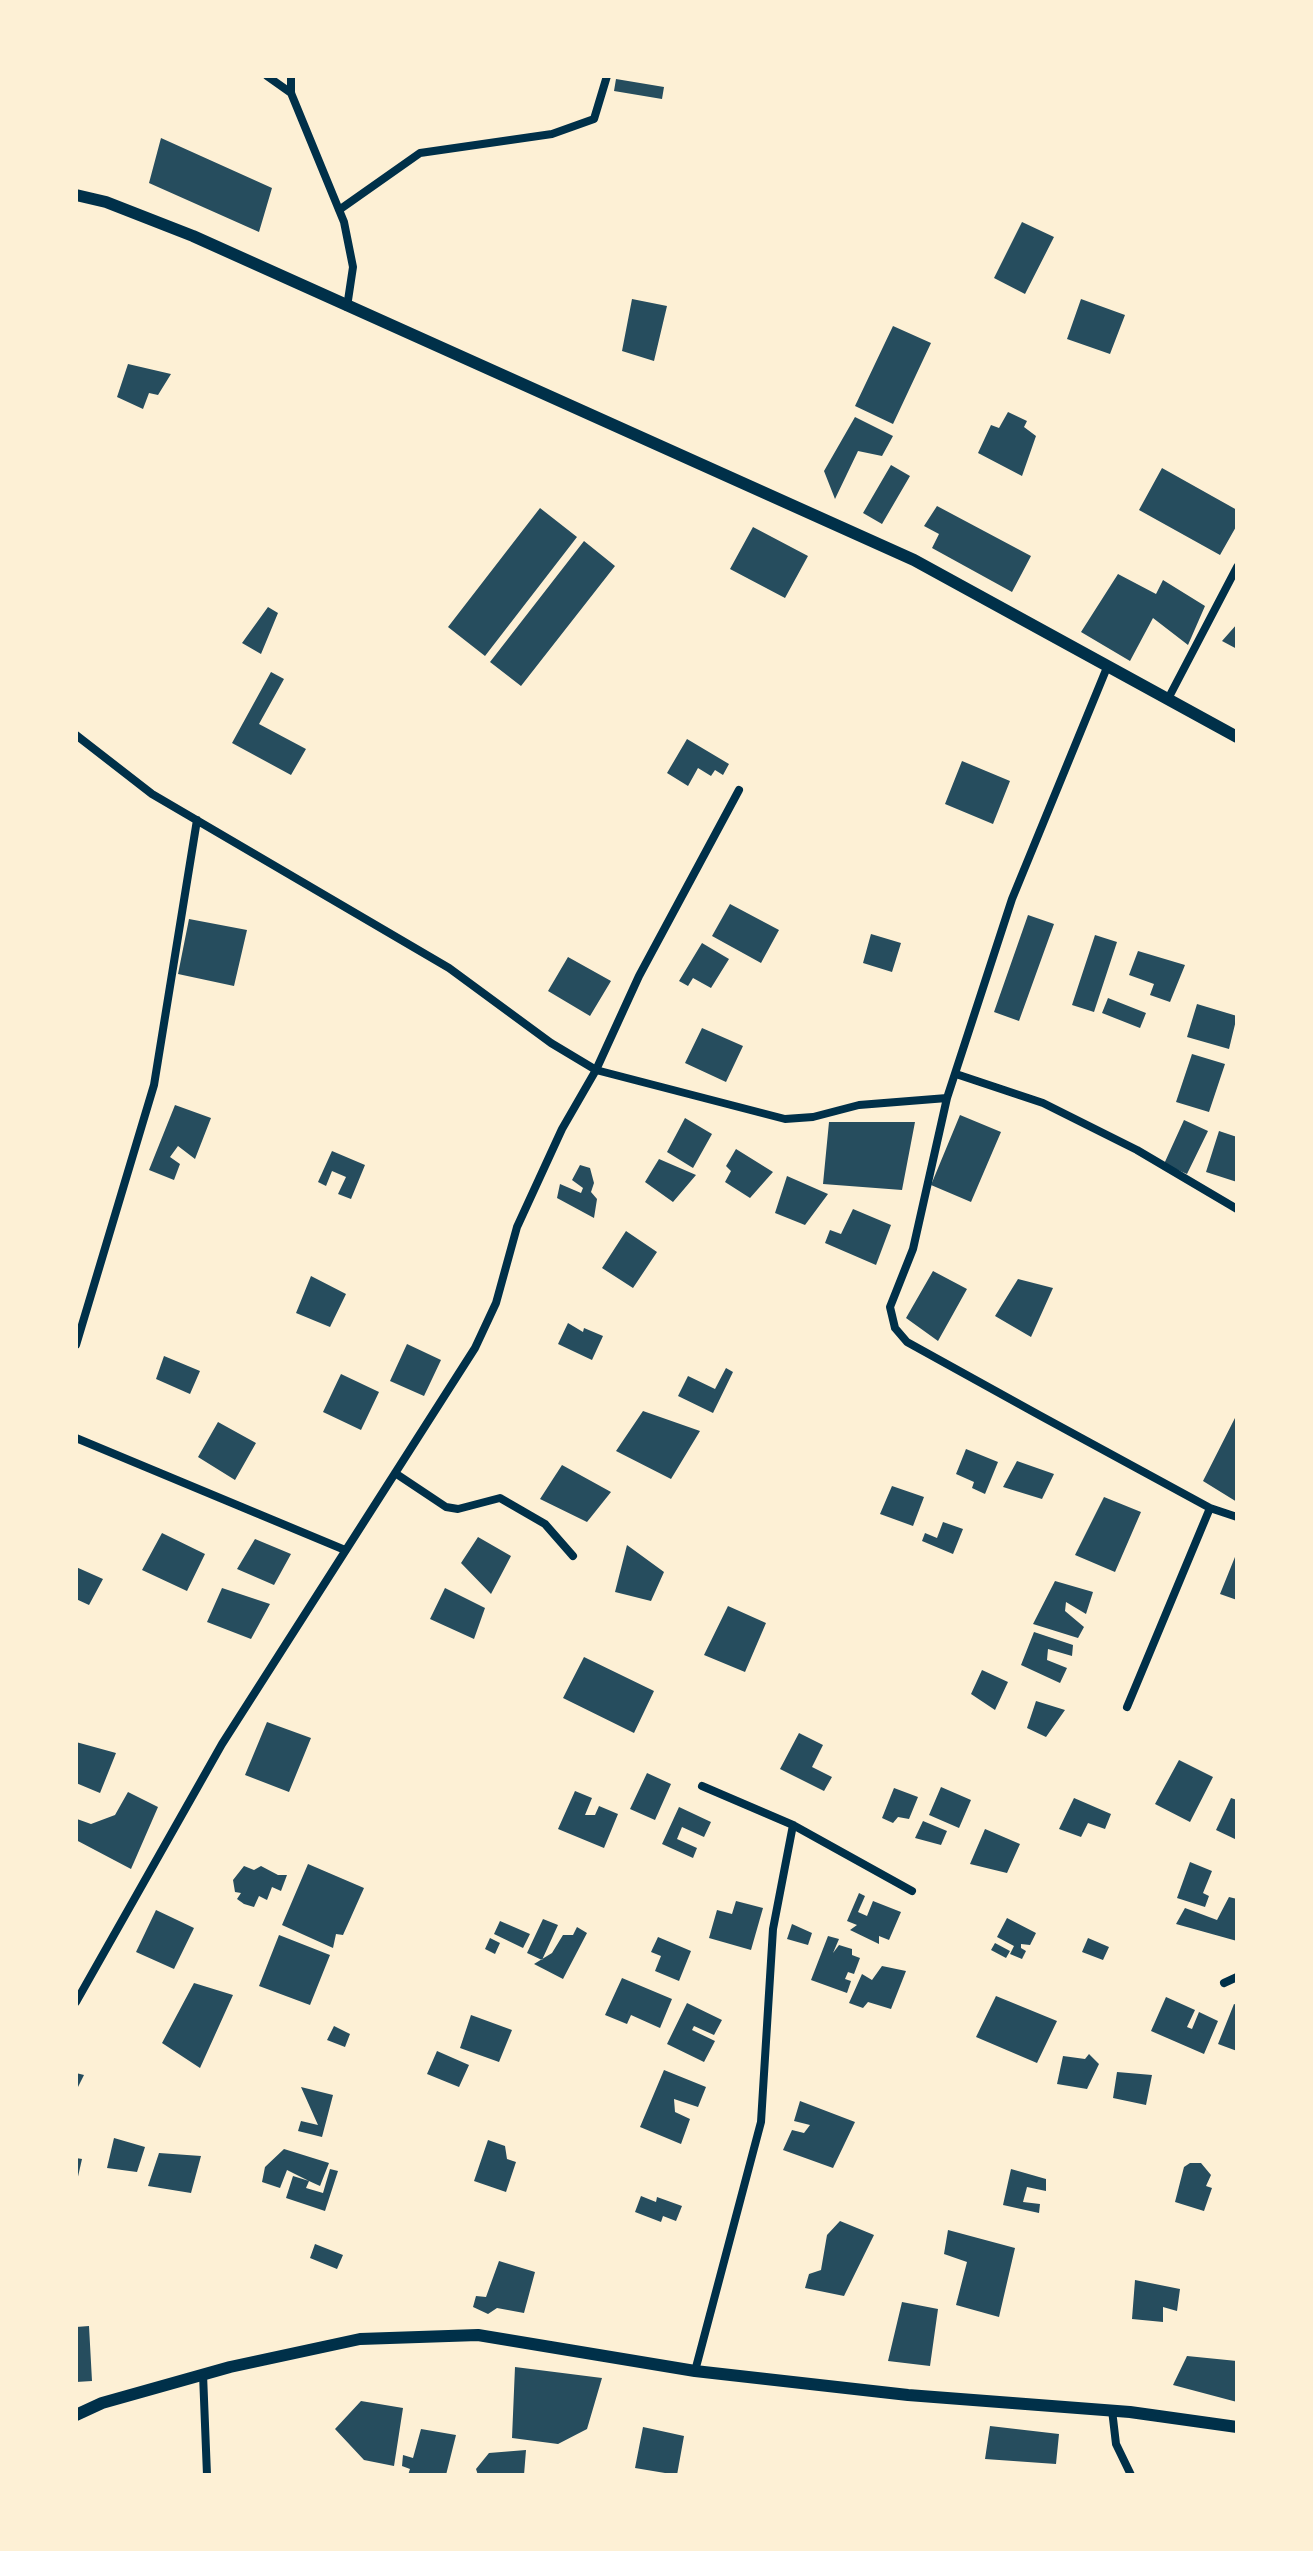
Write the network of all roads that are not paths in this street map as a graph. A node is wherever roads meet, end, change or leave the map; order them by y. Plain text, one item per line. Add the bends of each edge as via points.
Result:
1 (267, 76) edge
2 (291, 76) edge
3 (607, 76) edge
4 (291, 93) junction
5 (76, 195) edge
6 (339, 210) junction
7 (347, 307) junction
8 (1237, 567) edge
9 (1109, 664) junction
10 (1169, 697) junction
11 (76, 735) edge
12 (1237, 737) edge
13 (739, 790) dead end
14 (197, 820) junction
15 (596, 1070) junction
16 (956, 1074) junction
17 (947, 1098) junction
18 (1237, 1209) edge
19 (77, 1340) edge
20 (76, 1438) edge
21 (395, 1473) junction
22 (1210, 1508) junction
23 (1237, 1517) edge
24 (345, 1550) junction
25 (573, 1556) dead end
26 (1127, 1707) dead end
27 (702, 1786) dead end
28 (793, 1825) junction
29 (912, 1891) dead end
30 (1237, 1977) edge
31 (1224, 1983) dead end
32 (76, 2002) edge
33 (695, 2371) junction
34 (203, 2374) junction
35 (1112, 2410) junction
36 (76, 2415) edge
37 (1237, 2427) edge
38 (207, 2475) edge
39 (1131, 2475) edge

1 - 4 street
2 - 4 street
3 - 6 street via 594,119 552,134 420,153
4 - 6 street
5 - 7 street via 193,236
6 - 7 street via 353,267
7 - 9 street via 914,560
8 - 10 street
9 - 10 street
9 - 16 street via 1012,899
10 - 12 street
11 - 14 street via 152,794
13 - 15 street via 639,976
14 - 15 street via 449,968
14 - 19 street via 154,1085
15 - 17 street via 785,1119 859,1105
15 - 21 street via 517,1227 496,1303 475,1348
16 - 17 street
16 - 18 street via 1043,1103
17 - 22 street via 913,1249 890,1307 895,1328 907,1342
20 - 24 street
21 - 24 street
21 - 25 street via 446,1507 500,1498 545,1524
22 - 23 street
22 - 26 street
24 - 32 street via 222,1744
27 - 28 street
28 - 29 street
28 - 33 street via 773,1929 761,2122
30 - 31 street
33 - 34 street via 478,2335 360,2339
33 - 35 street via 908,2395
34 - 36 street
34 - 38 street
35 - 37 street
35 - 39 street via 1116,2444

